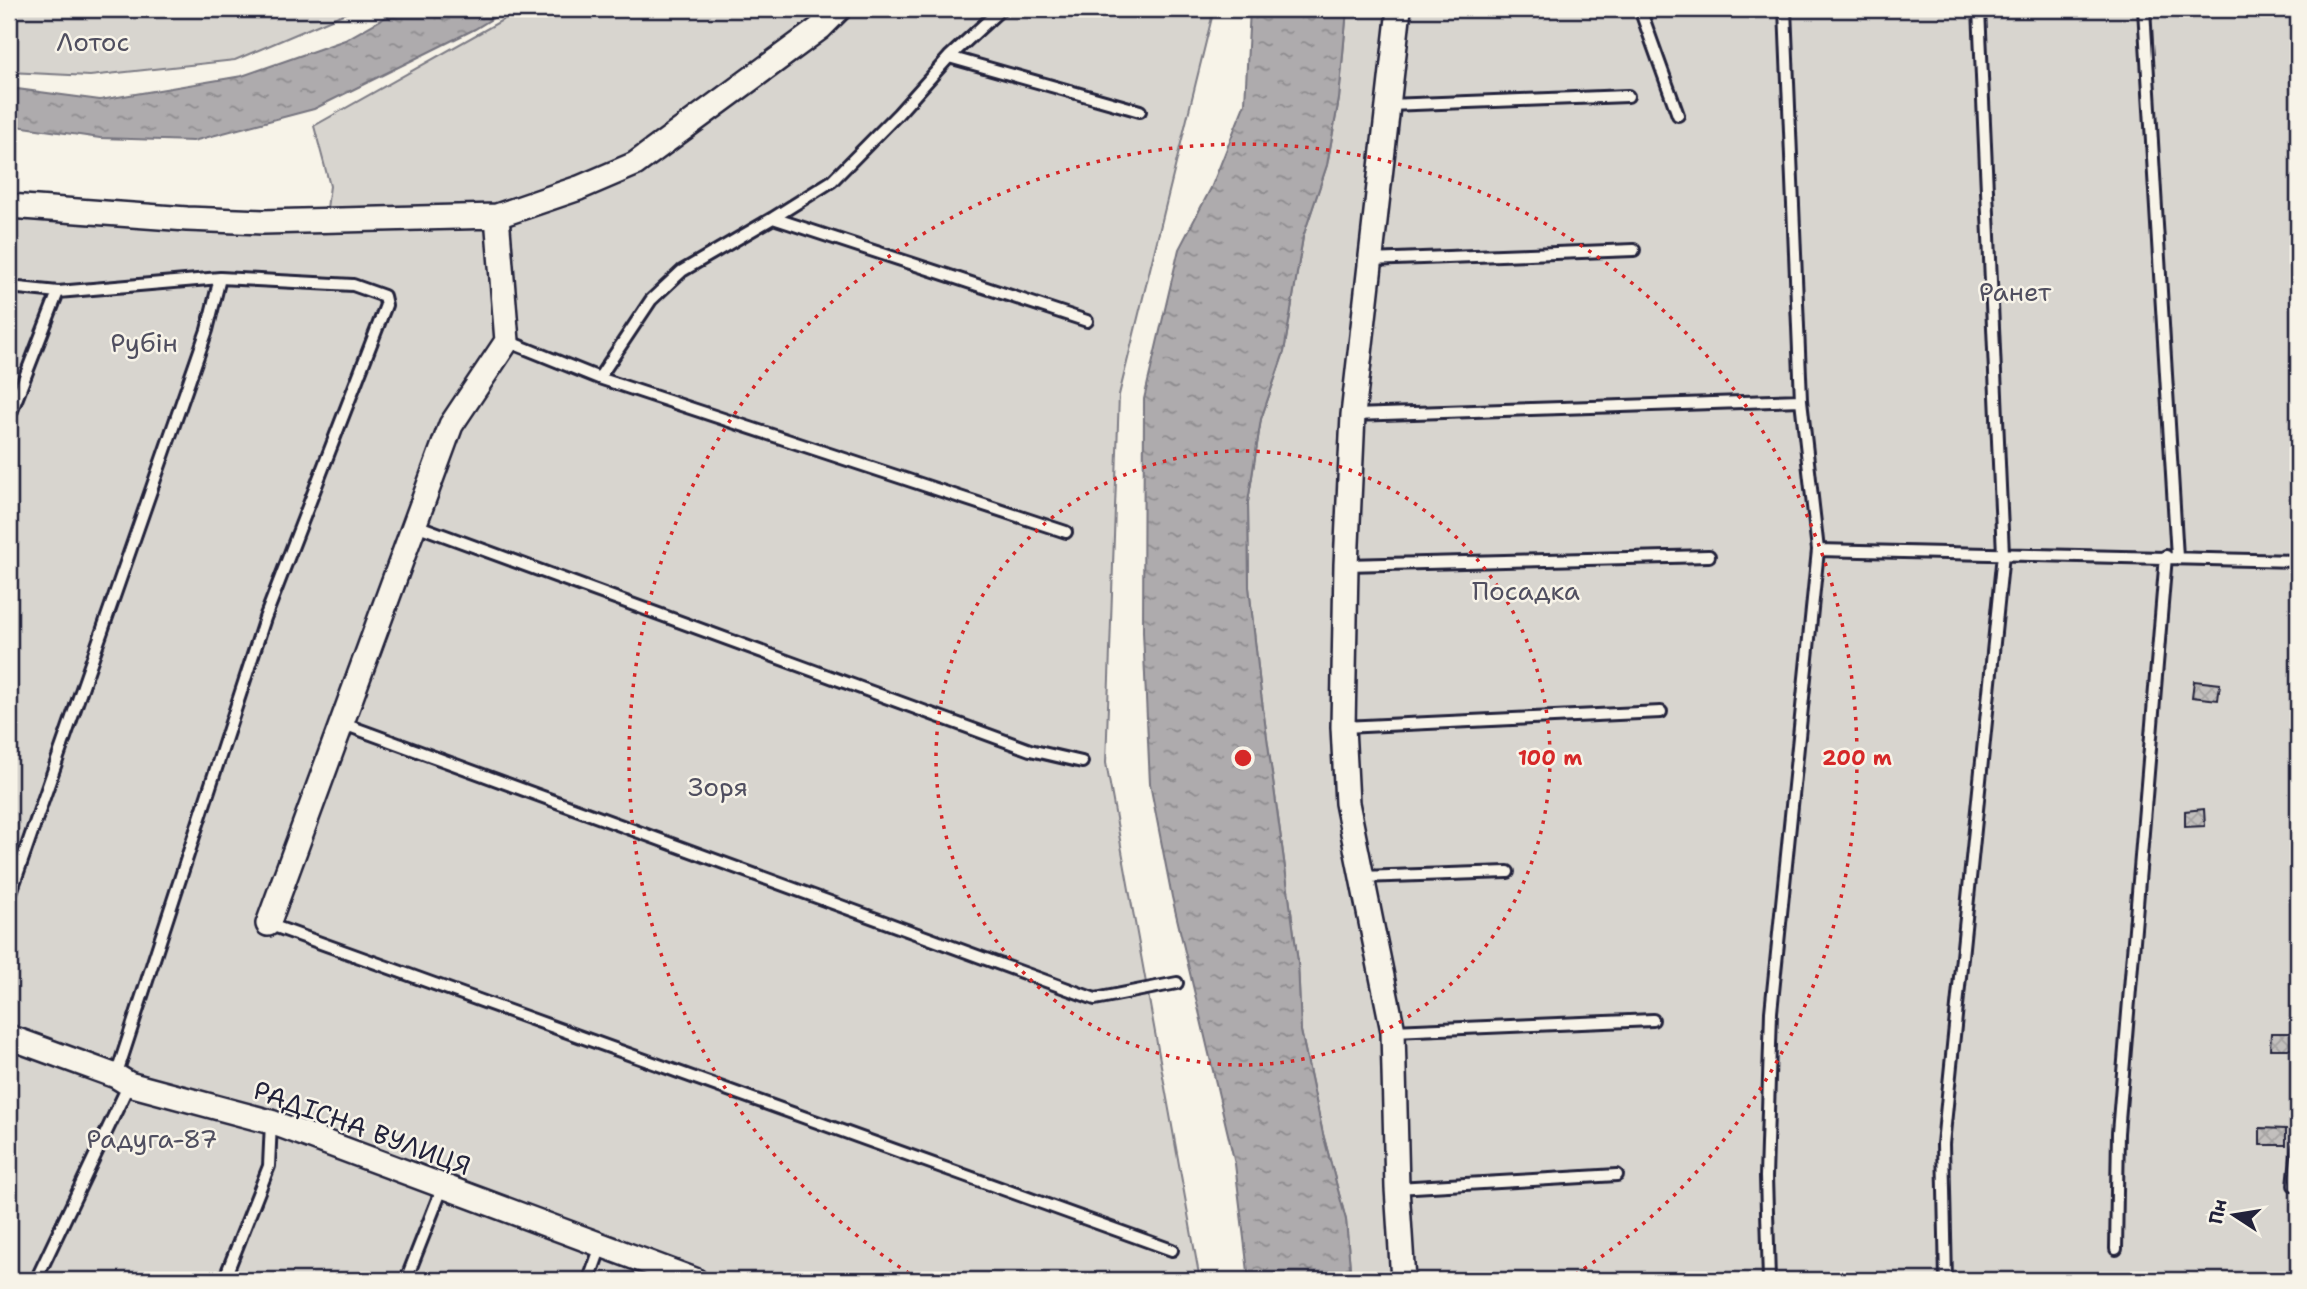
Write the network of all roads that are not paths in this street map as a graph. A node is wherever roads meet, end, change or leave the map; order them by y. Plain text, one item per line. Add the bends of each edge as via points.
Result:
1 (839, 9) edge
2 (1001, 9) edge
3 (1399, 9) edge
4 (1640, 9) edge
5 (1785, 9) edge
6 (1979, 9) edge
7 (2144, 9) edge
8 (949, 57) junction
9 (1628, 96) dead end
10 (1388, 105) junction
11 (1140, 111) dead end
12 (1678, 115) dead end
13 (9, 206) edge
14 (497, 216) junction
15 (773, 218) junction
16 (1634, 250) dead end
17 (1369, 260) junction
18 (220, 278) junction
19 (9, 287) edge
20 (58, 292) junction
21 (1087, 321) dead end
22 (507, 341) junction
23 (599, 378) junction
24 (1801, 400) junction
25 (1353, 415) junction
26 (9, 418) edge
27 (414, 524) junction
28 (1066, 532) dead end
29 (1818, 550) junction
30 (2003, 554) junction
31 (1709, 556) dead end
32 (2172, 557) junction
33 (2298, 561) edge
34 (1346, 565) junction
35 (1661, 712) dead end
36 (340, 723) junction
37 (1343, 727) junction
38 (1082, 762) dead end
39 (1508, 872) dead end
40 (1361, 877) junction
41 (9, 898) edge
42 (268, 924) joint
43 (1177, 984) dead end
44 (1653, 1020) dead end
45 (1392, 1031) junction
46 (9, 1037) edge
47 (122, 1080) junction
48 (271, 1122) junction
49 (2298, 1148) edge
50 (1616, 1175) dead end
51 (2294, 1185) dead end
52 (443, 1186) junction
53 (1397, 1188) junction
54 (601, 1246) junction
55 (2116, 1249) dead end
56 (1172, 1250) dead end
57 (36, 1280) edge
58 (224, 1280) edge
59 (406, 1280) edge
60 (589, 1280) edge
61 (695, 1280) edge
62 (1403, 1280) edge
63 (1769, 1280) edge
64 (1946, 1280) edge

1 - 14 street via 820,28 635,164
2 - 8 lane
3 - 10 street
4 - 12 lane
5 - 24 lane
6 - 30 lane
7 - 32 lane
8 - 11 lane
8 - 15 lane via 832,181
9 - 10 lane
10 - 17 street
13 - 14 street via 263,222
14 - 22 street
15 - 21 lane
15 - 23 lane via 682,271 651,300
16 - 17 lane
17 - 25 street
18 - 20 lane
18 - 41 lane via 207,330
18 - 47 lane via 353,285 384,296 386,305 265,618
19 - 20 lane
20 - 26 lane
22 - 23 lane
22 - 27 street via 451,425
23 - 28 lane
24 - 25 lane
24 - 29 lane
25 - 34 street
27 - 36 street
27 - 38 lane via 1030,750
29 - 30 lane
29 - 63 lane via 1770,1012
30 - 32 lane
30 - 64 lane via 1943,1144
31 - 34 lane
32 - 33 lane
32 - 55 lane via 2118,1133
34 - 37 street
35 - 37 lane
36 - 42 street
36 - 43 lane via 1095,999
37 - 40 street via 1347,803
39 - 40 lane
40 - 45 street
42 - 56 lane
44 - 45 lane
45 - 53 street
46 - 47 street, РАДІСНА ВУЛИЦЯ
47 - 48 street, РАДІСНА ВУЛИЦЯ
47 - 57 lane
48 - 52 street, РАДІСНА ВУЛИЦЯ
48 - 58 lane via 269,1166
49 - 51 lane
50 - 53 lane
52 - 54 street, РАДІСНА ВУЛИЦЯ
52 - 59 lane
53 - 62 street
54 - 60 lane
54 - 61 street, РАДІСНА ВУЛИЦЯ

